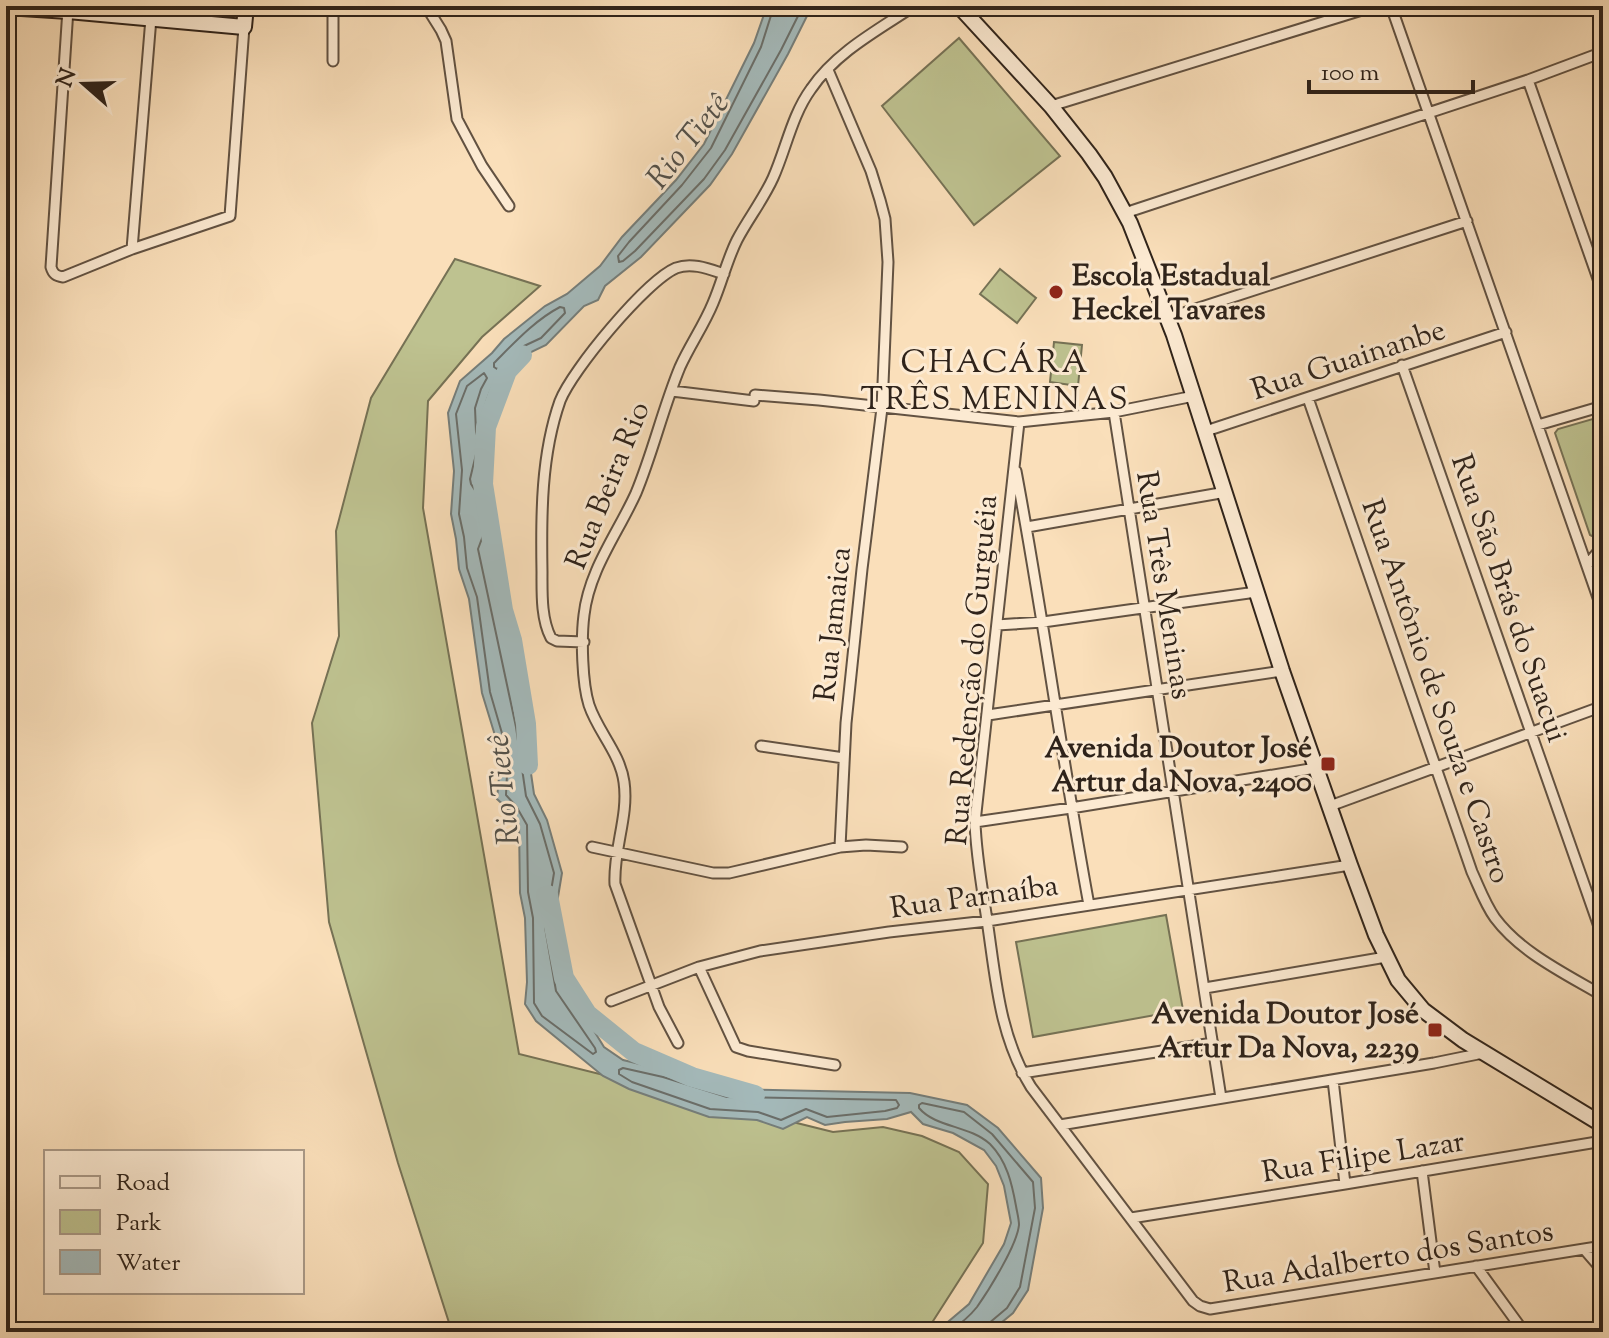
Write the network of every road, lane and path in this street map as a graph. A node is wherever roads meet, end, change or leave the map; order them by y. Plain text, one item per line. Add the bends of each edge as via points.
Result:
1 (246, 6) edge
2 (333, 6) edge
3 (426, 6) edge
4 (914, 6) edge
5 (959, 6) edge
6 (1375, 6) edge
7 (1391, 6) edge
8 (6, 7) edge
9 (68, 8) edge
10 (152, 13) edge
11 (244, 27) junction
12 (1603, 52) edge
13 (333, 61) dead end
14 (828, 70) junction
15 (1528, 80) junction
16 (1051, 106) junction
17 (1429, 113) junction
18 (509, 206) dead end
19 (1125, 213) junction
20 (1467, 221) junction
21 (132, 249) junction
22 (724, 274) junction
23 (1603, 293) edge
24 (1168, 318) junction
25 (1506, 332) junction
26 (1402, 365) junction
27 (672, 391) junction
28 (1194, 396) junction
29 (1308, 398) junction
30 (1603, 406) edge
31 (882, 408) junction
32 (1114, 412) junction
33 (1019, 422) junction
34 (1538, 425) junction
35 (1206, 431) junction
36 (1014, 460) junction
37 (1226, 492) junction
38 (1129, 509) junction
39 (1027, 527) junction
40 (1603, 546) edge
41 (1587, 565) junction
42 (1256, 592) junction
43 (1600, 594) edge
44 (1145, 609) junction
45 (1603, 612) edge
46 (1043, 622) junction
47 (997, 625) junction
48 (584, 642) junction
49 (1282, 671) junction
50 (1157, 690) junction
51 (1056, 706) junction
52 (1603, 706) edge
53 (988, 715) junction
54 (1532, 732) junction
55 (761, 746) dead end
56 (844, 758) junction
57 (1436, 767) junction
58 (1316, 768) junction
59 (1173, 790) junction
60 (1330, 806) junction
61 (1071, 808) junction
62 (975, 822) junction
63 (592, 847) dead end
64 (840, 847) junction
65 (902, 847) dead end
66 (617, 852) junction
67 (1350, 865) junction
68 (1189, 889) junction
69 (1089, 905) junction
70 (987, 921) junction
71 (1603, 938) edge
72 (1386, 957) junction
73 (699, 967) junction
74 (650, 985) junction
75 (1205, 988) junction
76 (1603, 996) edge
77 (611, 1001) dead end
78 (678, 1043) dead end
79 (1213, 1043) junction
80 (1483, 1053) junction
81 (835, 1065) dead end
82 (1022, 1073) junction
83 (1333, 1080) junction
84 (1221, 1098) junction
85 (1603, 1104) edge
86 (1598, 1122) edge
87 (1060, 1125) junction
88 (1603, 1141) edge
89 (1422, 1171) junction
90 (1345, 1184) junction
91 (1131, 1218) junction
92 (1603, 1246) edge
93 (1584, 1249) junction
94 (1476, 1266) junction
95 (1603, 1271) edge
96 (1435, 1273) junction
97 (1524, 1332) edge

1 - 11 main road
2 - 13 street
3 - 18 street via 446,41 457,119
4 - 14 street, Rua Beira Rio
5 - 16 main road
6 - 16 street
7 - 17 street
8 - 9 main road
9 - 10 main road
9 - 21 street via 51,267 63,277
10 - 11 main road
10 - 21 street
11 - 21 street via 230,216
12 - 15 street
14 - 22 street, Rua Beira Rio via 803,102 775,174
14 - 31 street, Rua Jamaica via 871,171 885,219
15 - 17 street
15 - 23 street
16 - 19 main road
17 - 19 street
17 - 20 street
19 - 24 main road
20 - 24 street
20 - 25 street
22 - 27 street, Rua Beira Rio
22 - 48 street via 686,265 662,277 621,316 562,396 542,494 542,595 553,640
24 - 28 main road
25 - 26 street, Rua Guainanbe
25 - 34 street
26 - 29 street, Rua Guainanbe
26 - 54 street, Rua São Brás do Suacui
27 - 31 street
27 - 48 street, Rua Beira Rio via 635,494 589,593
28 - 32 street
28 - 35 main road
29 - 35 street, Rua Guainanbe
29 - 57 street, Rua Antônio de Souza e Castro
30 - 34 street
31 - 33 street
31 - 56 street, Rua Jamaica
32 - 33 street
32 - 38 street, Rua Três Meninas
33 - 36 street, Rua Redenção do Gurguéia
34 - 41 street
35 - 37 main road
36 - 39 street
36 - 47 street, Rua Redenção do Gurguéia
37 - 38 street
37 - 42 main road
38 - 39 street
38 - 44 street, Rua Três Meninas
39 - 46 street
40 - 41 street
41 - 43 street
42 - 44 street
42 - 49 main road
43 - 45 street
44 - 46 street
44 - 50 street, Rua Três Meninas
46 - 47 street
46 - 51 street
47 - 53 street, Rua Redenção do Gurguéia
48 - 66 street, Rua Beira Rio via 589,706 624,783
49 - 50 street
49 - 58 main road
50 - 51 street
50 - 59 street, Rua Três Meninas
51 - 53 street
51 - 61 street
52 - 54 street
53 - 62 street, Rua Redenção do Gurguéia
54 - 57 street
54 - 71 street, Rua São Brás do Suacui
55 - 56 street
56 - 64 street, Rua Jamaica
57 - 60 street
57 - 76 street, Rua Antônio de Souza e Castro via 1472,872 1496,919 1524,947
58 - 59 street
58 - 60 main road
59 - 61 street
59 - 68 street, Rua Três Meninas
60 - 67 main road
61 - 62 street
61 - 69 street
62 - 70 street, Rua Redenção do Gurguéia
63 - 66 street
64 - 65 street
64 - 66 street via 729,873
66 - 74 street, Rua Beira Rio via 615,884
67 - 68 street, Rua Parnaíba
67 - 72 main road
68 - 69 street, Rua Parnaíba
68 - 75 street, Rua Três Meninas
69 - 70 street, Rua Parnaíba
70 - 73 street, Rua Parnaíba via 760,951
70 - 82 street, Rua Adalberto dos Santos via 1002,1018
72 - 75 street
72 - 80 main road via 1423,1010
73 - 74 street, Rua Parnaíba
73 - 81 street via 736,1047
74 - 77 street, Rua Parnaíba
74 - 78 street, Rua Beira Rio
75 - 79 street, Rua Três Meninas
79 - 82 street
79 - 84 street, Rua Três Meninas
80 - 83 street
80 - 86 main road
82 - 87 street, Rua Adalberto dos Santos
83 - 84 street
83 - 90 street
84 - 87 street
85 - 86 street
87 - 91 street, Rua Adalberto dos Santos
88 - 89 street, Rua Filipe Lazar
89 - 90 street, Rua Filipe Lazar
89 - 96 street
90 - 91 street, Rua Filipe Lazar
91 - 96 street, Rua Adalberto dos Santos via 1204,1309
92 - 93 street, Rua Adalberto dos Santos
93 - 94 street, Rua Adalberto dos Santos
93 - 95 street
94 - 96 street, Rua Adalberto dos Santos
94 - 97 street

